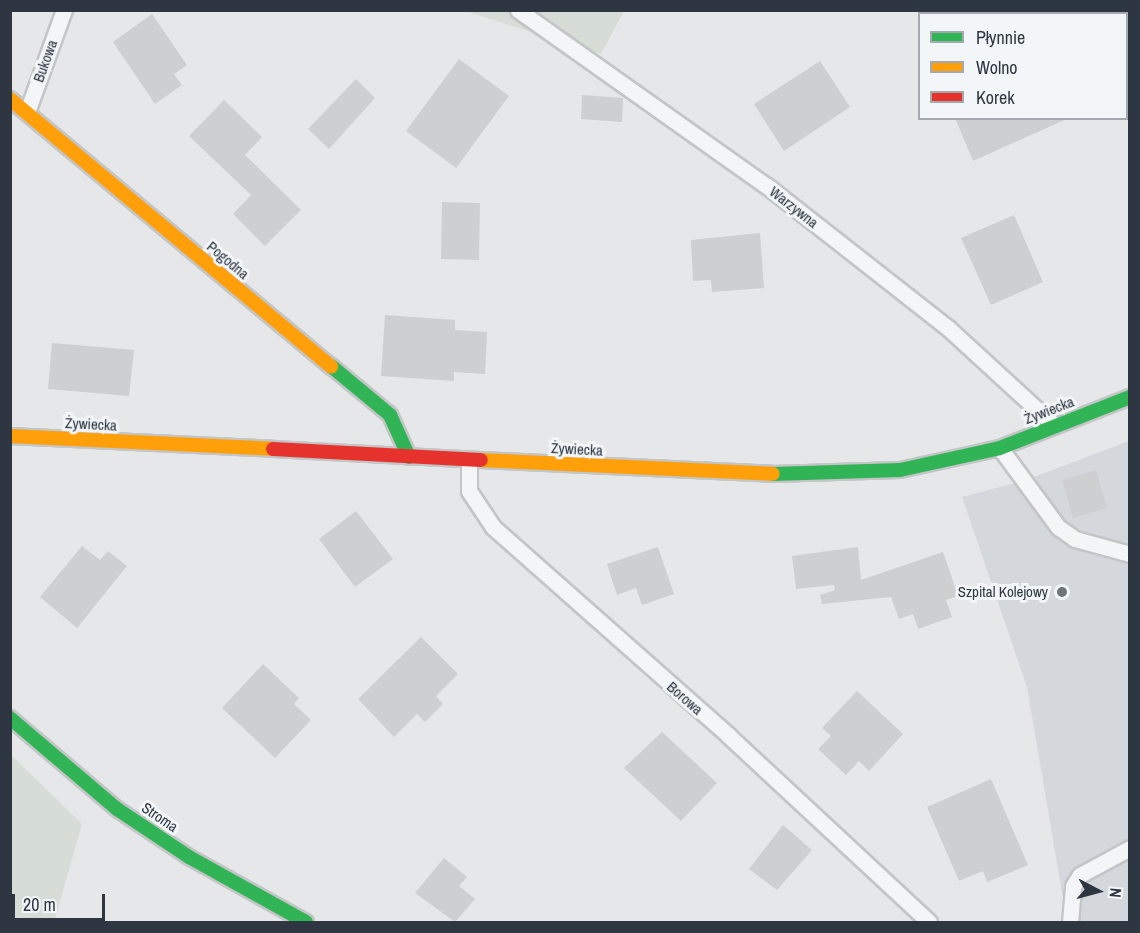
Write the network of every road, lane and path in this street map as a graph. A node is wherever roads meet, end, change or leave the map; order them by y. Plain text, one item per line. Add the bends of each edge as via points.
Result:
1 (64, 10) edge
2 (518, 10) edge
3 (10, 99) edge
4 (27, 112) junction
5 (1130, 397) edge
6 (1054, 425) junction
7 (10, 436) edge
8 (1000, 448) junction
9 (409, 457) junction
10 (469, 460) junction
11 (1130, 554) edge
12 (10, 718) edge
13 (1130, 848) edge
14 (306, 922) edge
15 (929, 922) edge
16 (1070, 922) edge

1 - 4 lane, Bukowa
2 - 6 lane, Warzywna via 767,186 948,328
3 - 4 main road, Pogodna
4 - 9 main road, Pogodna via 390,415
5 - 6 main road, Żywiecka
6 - 8 main road, Żywiecka
7 - 9 main road, Żywiecka
8 - 10 main road, Żywiecka via 900,470 784,475
8 - 11 lane via 1058,527 1075,539
9 - 10 main road, Żywiecka
10 - 15 lane, Borowa via 469,491 493,527 729,736
12 - 14 main road, Stroma via 117,809 189,857
13 - 16 lane via 1080,875 1073,886

